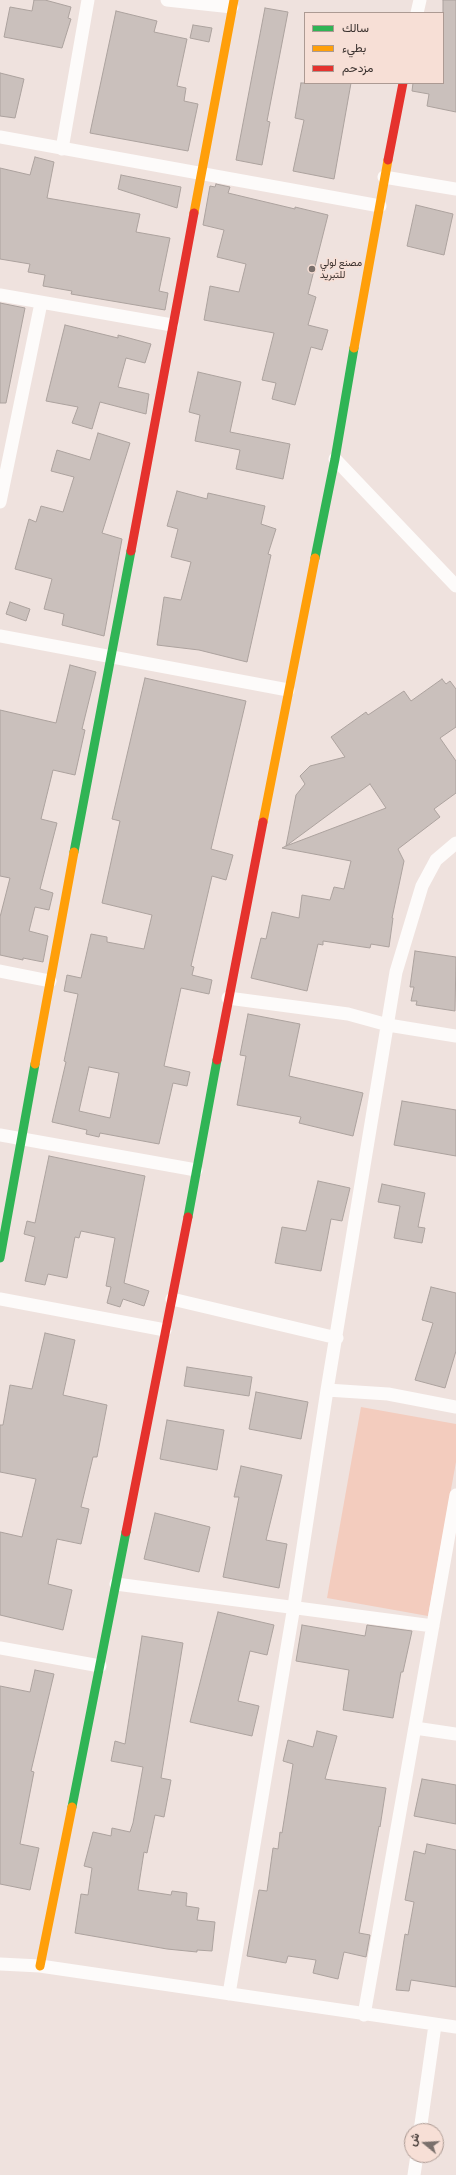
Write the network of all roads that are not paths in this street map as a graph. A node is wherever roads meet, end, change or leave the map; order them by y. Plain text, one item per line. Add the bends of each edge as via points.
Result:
1 (88, 0) edge
2 (167, 0) edge
3 (420, 0) edge
4 (233, 4) edge
5 (417, 12) edge
6 (403, 84) edge
7 (0, 137) edge
8 (62, 149) junction
9 (201, 172) junction
10 (384, 177) junction
11 (456, 189) edge
12 (380, 206) junction
13 (0, 295) edge
14 (41, 303) junction
15 (172, 325) junction
16 (335, 459) junction
17 (0, 502) edge
18 (456, 586) edge
19 (0, 636) edge
20 (110, 657) junction
21 (288, 690) junction
22 (456, 843) edge
23 (0, 971) edge
24 (50, 981) junction
25 (228, 998) junction
26 (388, 1025) junction
27 (456, 1036) edge
28 (0, 1135) edge
29 (22, 1139) junction
30 (196, 1170) junction
31 (0, 1258) edge
32 (0, 1299) edge
33 (172, 1299) junction
34 (165, 1330) junction
35 (337, 1338) junction
36 (327, 1390) junction
37 (456, 1407) edge
38 (456, 1495) edge
39 (116, 1584) junction
40 (294, 1606) junction
41 (433, 1626) junction
42 (0, 1648) edge
43 (100, 1666) junction
44 (415, 1728) junction
45 (456, 1734) edge
46 (0, 1964) edge
47 (40, 1966) junction
48 (229, 1994) junction
49 (364, 2015) junction
50 (435, 2025) junction
51 (456, 2027) edge
52 (421, 2123) edge
53 (416, 2163) edge
54 (414, 2175) edge

1 - 8 street
2 - 4 street
3 - 5 street
4 - 9 street
6 - 10 street
7 - 8 street
8 - 9 street
9 - 12 street
9 - 15 street
10 - 11 street
10 - 12 street
12 - 16 street
13 - 14 street
14 - 15 street
14 - 17 street
15 - 20 street
16 - 18 street
16 - 21 street
19 - 20 street
20 - 21 street
20 - 24 street
21 - 25 street
22 - 26 street via 436,860 422,886 396,972
23 - 24 street
24 - 29 street
25 - 26 street via 348,1014
25 - 30 street
26 - 27 street
26 - 35 street
28 - 29 street
29 - 30 street
29 - 31 street
30 - 33 street
32 - 34 street
33 - 34 street
33 - 35 street
34 - 39 street
35 - 36 street
36 - 37 street via 388,1394
36 - 40 street
38 - 41 street
39 - 40 street
39 - 43 street
40 - 41 street
40 - 48 street
41 - 44 street
42 - 43 street
43 - 47 street
44 - 45 street
44 - 49 street
46 - 47 street
47 - 48 street
48 - 49 street
49 - 50 street
50 - 51 street
50 - 52 street
53 - 54 street

